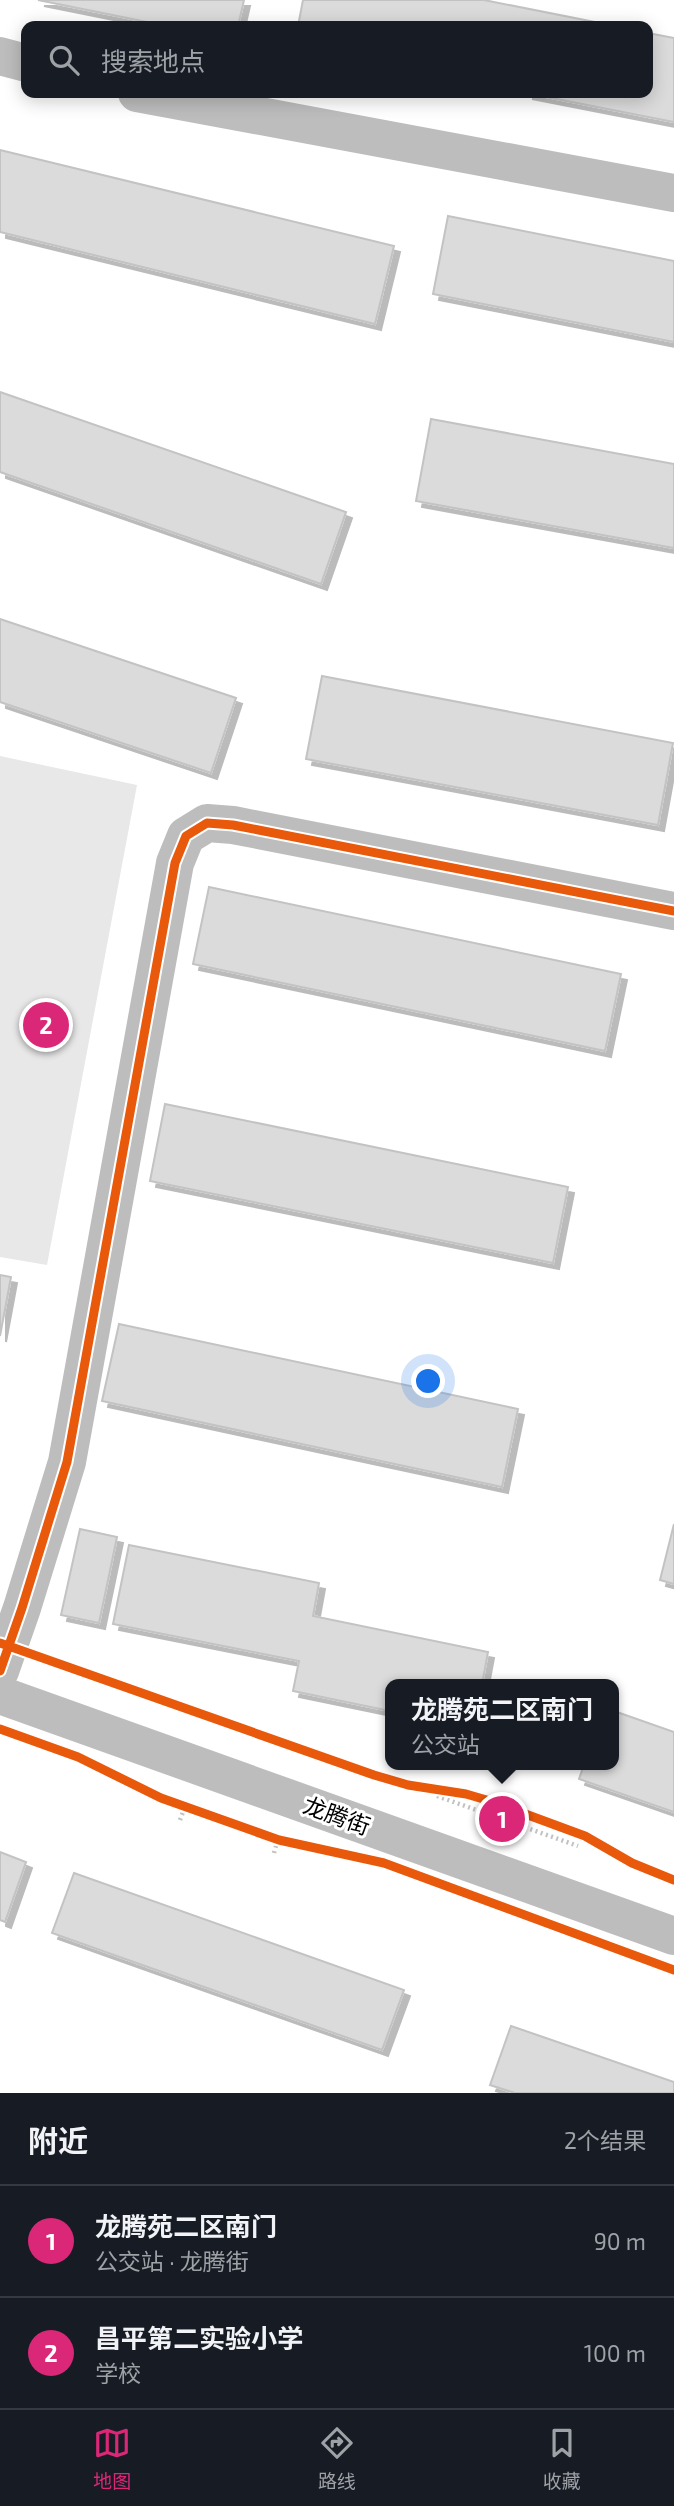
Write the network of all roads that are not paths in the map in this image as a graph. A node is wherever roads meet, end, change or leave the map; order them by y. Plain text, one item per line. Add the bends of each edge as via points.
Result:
1 (0, 55) edge
2 (21, 61) edge
3 (164, 98) edge
4 (674, 193) edge
5 (674, 911) edge
6 (0, 1671) edge
7 (0, 1695) edge
8 (674, 1936) edge

1 - 2 street
3 - 4 street
5 - 6 street via 233,825 207,823 186,836 175,863 67,1462
7 - 8 street, 龙腾街

